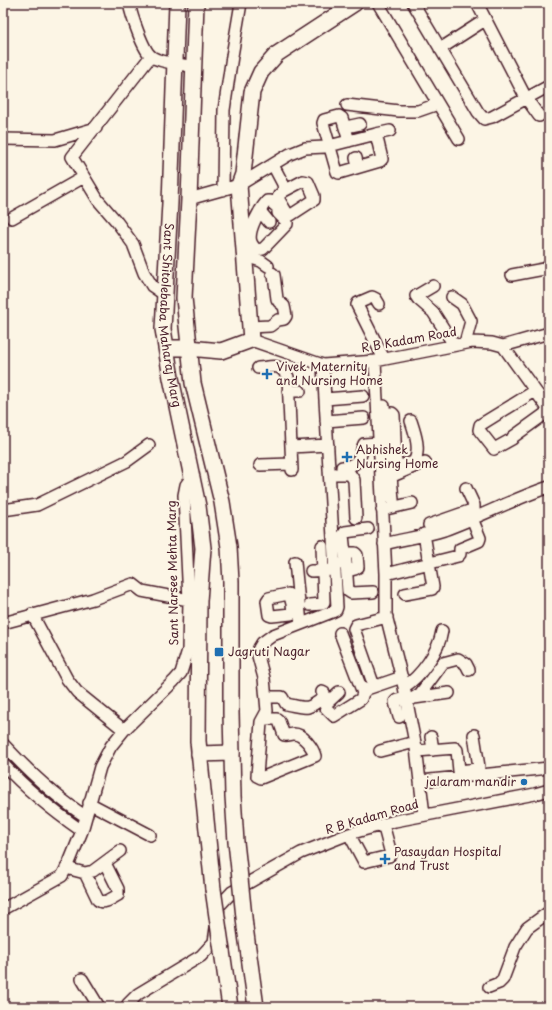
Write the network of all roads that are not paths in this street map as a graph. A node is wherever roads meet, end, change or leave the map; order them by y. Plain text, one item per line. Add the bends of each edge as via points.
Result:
1 (129, 3) edge
2 (177, 3) edge
3 (196, 3) edge
4 (241, 3) edge
5 (355, 3) edge
6 (378, 3) edge
7 (413, 3) edge
8 (477, 3) edge
9 (485, 20) junction
10 (440, 49) junction
11 (151, 56) junction
12 (176, 63) junction
13 (194, 67) junction
14 (549, 86) edge
15 (526, 98) junction
16 (438, 104) junction
17 (347, 105) dead end
18 (323, 109) dead end
19 (539, 116) dead end
20 (360, 124) dead end
21 (346, 127) junction
22 (96, 128) junction
23 (390, 131) dead end
24 (376, 134) junction
25 (3, 138) edge
26 (459, 139) dead end
27 (349, 141) junction
28 (327, 146) junction
29 (273, 165) junction
30 (84, 177) junction
31 (239, 185) junction
32 (223, 190) junction
33 (284, 191) dead end
34 (189, 198) junction
35 (260, 211) junction
36 (12, 218) dead end
37 (269, 222) dead end
38 (251, 253) junction
39 (549, 266) edge
40 (512, 275) dead end
41 (433, 286) dead end
42 (165, 294) junction
43 (452, 297) dead end
44 (378, 304) dead end
45 (251, 333) junction
46 (549, 333) edge
47 (460, 344) junction
48 (503, 346) junction
49 (167, 348) junction
50 (189, 348) junction
51 (282, 349) junction
52 (379, 360) junction
53 (323, 365) junction
54 (192, 374) junction
55 (171, 378) junction
56 (288, 391) junction
57 (300, 391) dead end
58 (535, 391) junction
59 (363, 396) dead end
60 (325, 398) junction
61 (376, 402) junction
62 (549, 411) edge
63 (386, 414) junction
64 (364, 418) dead end
65 (329, 420) junction
66 (411, 420) dead end
67 (378, 443) junction
68 (150, 445) dead end
69 (328, 445) junction
70 (291, 447) junction
71 (425, 462) dead end
72 (260, 465) dead end
73 (336, 470) junction
74 (390, 472) junction
75 (191, 478) junction
76 (381, 481) junction
77 (549, 487) edge
78 (466, 488) dead end
79 (393, 500) dead end
80 (412, 503) dead end
81 (3, 510) edge
82 (382, 510) junction
83 (471, 515) junction
84 (356, 518) dead end
85 (434, 528) junction
86 (368, 529) dead end
87 (384, 544) junction
88 (322, 546) dead end
89 (295, 562) dead end
90 (341, 564) junction
91 (428, 564) junction
92 (311, 571) dead end
93 (323, 571) junction
94 (386, 574) junction
95 (373, 592) dead end
96 (405, 594) dead end
97 (189, 600) junction
98 (300, 604) junction
99 (32, 614) junction
100 (386, 616) junction
101 (3, 622) edge
102 (301, 624) junction
103 (442, 631) dead end
104 (340, 633) dead end
105 (469, 670) dead end
106 (403, 682) junction
107 (374, 686) junction
108 (322, 692) dead end
109 (339, 692) dead end
110 (363, 693) junction
111 (449, 693) dead end
112 (266, 697) junction
113 (409, 699) junction
114 (265, 715) junction
115 (124, 730) junction
116 (474, 735) dead end
117 (431, 736) dead end
118 (3, 744) edge
119 (416, 747) junction
120 (380, 750) dead end
121 (433, 750) junction
122 (232, 753) junction
123 (199, 754) junction
124 (3, 764) edge
125 (549, 768) edge
126 (459, 771) junction
127 (434, 774) dead end
128 (420, 781) junction
129 (548, 791) edge
130 (89, 803) junction
131 (424, 815) junction
132 (85, 816) junction
133 (383, 824) junction
134 (82, 831) junction
135 (349, 834) junction
136 (150, 835) dead end
137 (120, 851) dead end
138 (105, 863) junction
139 (66, 868) junction
140 (85, 873) junction
141 (5, 904) edge
142 (549, 912) edge
143 (82, 979) dead end
144 (489, 987) dead end
145 (99, 1007) edge
146 (127, 1007) edge
147 (230, 1007) edge
148 (256, 1007) edge

1 - 11 street via 143,45
2 - 12 main road, Sant Shitolebaba Maharaj Marg
3 - 13 main road, Sant Shitolebaba Maharaj Marg
4 - 32 street via 224,110
5 - 31 main road via 277,54 261,72 252,92 243,174
6 - 16 street
7 - 10 street
8 - 9 street
9 - 10 street
9 - 15 street
10 - 15 street via 484,119
11 - 12 street
11 - 22 street
12 - 13 street
12 - 42 main road, Sant Shitolebaba Maharaj Marg
13 - 34 main road, Sant Shitolebaba Maharaj Marg
14 - 15 street
15 - 19 street
16 - 17 street via 418,111
16 - 26 street
18 - 28 street via 320,128
20 - 21 street
21 - 27 street
21 - 28 street via 339,116 324,120
22 - 25 street via 55,140
22 - 30 street via 72,158
23 - 24 street
24 - 27 street
24 - 28 street via 382,159 357,162 339,172
27 - 28 street
28 - 29 street via 305,148
29 - 31 street
29 - 33 street
30 - 36 street
30 - 42 street via 98,200 133,244 152,286
31 - 32 street
31 - 38 main road
32 - 34 street
34 - 50 main road, Sant Shitolebaba Maharaj Marg via 184,298
35 - 37 street
35 - 38 street via 252,228
35 - 38 street via 267,201 270,201 278,208 278,213 287,224 263,250
38 - 45 main road
38 - 45 street via 274,275 277,299 284,306 286,316 270,326
39 - 40 street
41 - 47 street via 416,296
42 - 49 main road, Sant Shitolebaba Maharaj Marg via 163,329
43 - 47 street via 462,304 471,321
44 - 52 street via 372,297 358,303
45 - 50 main road via 221,351
45 - 51 street, R B Kadam Road
46 - 48 street, R B Kadam Road
47 - 48 street, R B Kadam Road via 472,342
47 - 52 street, R B Kadam Road
48 - 58 street
49 - 50 main road
49 - 55 main road, Sant Shitolebaba Maharaj Marg
50 - 54 main road, Sant Shitolebaba Maharaj Marg
51 - 53 street, R B Kadam Road
51 - 56 street via 269,365 281,367 288,377
52 - 53 street, R B Kadam Road
52 - 61 street
53 - 60 street
54 - 55 main road
54 - 122 main road, Sant Shitolebaba Maharaj Marg via 222,502 229,547
55 - 75 main road, Sant Shitolebaba Maharaj Marg
56 - 57 street
56 - 70 street
58 - 62 street
58 - 62 street via 480,425 479,430 494,450
59 - 60 street
60 - 65 street
61 - 63 street via 383,403
61 - 67 street
63 - 66 street via 394,415 396,464 399,466 414,462 416,458 417,446 411,436
63 - 74 street
64 - 65 street
65 - 69 street
65 - 73 street
67 - 73 street via 364,444 356,464
67 - 76 street
68 - 81 street via 127,461 37,506
69 - 70 street
69 - 73 street
70 - 72 street via 292,467
71 - 74 street
73 - 84 street via 350,474 354,480
73 - 90 street
74 - 76 street
74 - 79 street
75 - 97 street, Sant Narsee Mehta Marg via 186,484 184,495
75 - 123 main road, Sant Shitolebaba Maharaj Marg via 198,506 203,548 199,625
76 - 82 street
77 - 83 street
78 - 83 street via 474,505
80 - 82 street
82 - 87 street
83 - 85 street
83 - 91 street via 479,541 460,549 458,556
85 - 87 street
85 - 91 street
86 - 90 street via 345,532
87 - 94 street
88 - 93 street
89 - 98 street
90 - 93 street
90 - 95 street via 350,593
90 - 102 street via 336,610
91 - 94 street
91 - 96 street via 432,589
92 - 93 street
93 - 98 street via 324,602
94 - 100 street
97 - 99 street via 142,591 133,584 93,599
97 - 115 street, Sant Narsee Mehta Marg via 188,650 181,673
98 - 102 street
99 - 101 street
99 - 115 street via 67,679 77,692
100 - 106 street
100 - 107 street via 356,625 354,629
102 - 112 street via 267,639 259,648 258,656
103 - 106 street via 440,641 414,681
104 - 110 street
105 - 113 street via 466,664 458,659 443,663 424,689
106 - 107 street
106 - 113 street
107 - 110 street
108 - 112 street via 323,698 306,709 286,704 282,697
109 - 110 street via 325,705 334,716 361,699
111 - 113 street
112 - 114 street
113 - 119 street via 400,717
114 - 114 street via 279,721 284,735 302,736 315,756 261,778 258,776 261,722
115 - 130 street, Sant Narsee Mehta Marg via 111,746 100,767
116 - 126 street via 479,767
117 - 121 street
118 - 132 street via 63,802
119 - 120 street
119 - 121 street
119 - 128 street
121 - 126 street via 455,748
122 - 123 main road
122 - 148 main road, Sant Shitolebaba Maharaj Marg, bridge via 236,842
123 - 147 main road, Sant Shitolebaba Maharaj Marg, bridge via 213,889
124 - 134 street via 37,798
125 - 128 street
126 - 127 street
128 - 131 street
129 - 131 street, R B Kadam Road
130 - 132 street, Sant Narsee Mehta Marg
130 - 136 street
131 - 133 street, R B Kadam Road
132 - 134 street, Sant Narsee Mehta Marg
133 - 135 street, R B Kadam Road
133 - 135 street via 391,854 389,856 364,862
134 - 139 street, Sant Narsee Mehta Marg
135 - 146 street, R B Kadam Road via 301,853 232,892 219,906 214,942 202,956 138,994
137 - 138 street
138 - 140 street
138 - 140 street via 118,888 118,895 100,902
139 - 140 street
139 - 141 street, Sant Narsee Mehta Marg via 62,876
142 - 144 street via 527,928 515,947 503,979
143 - 145 street

